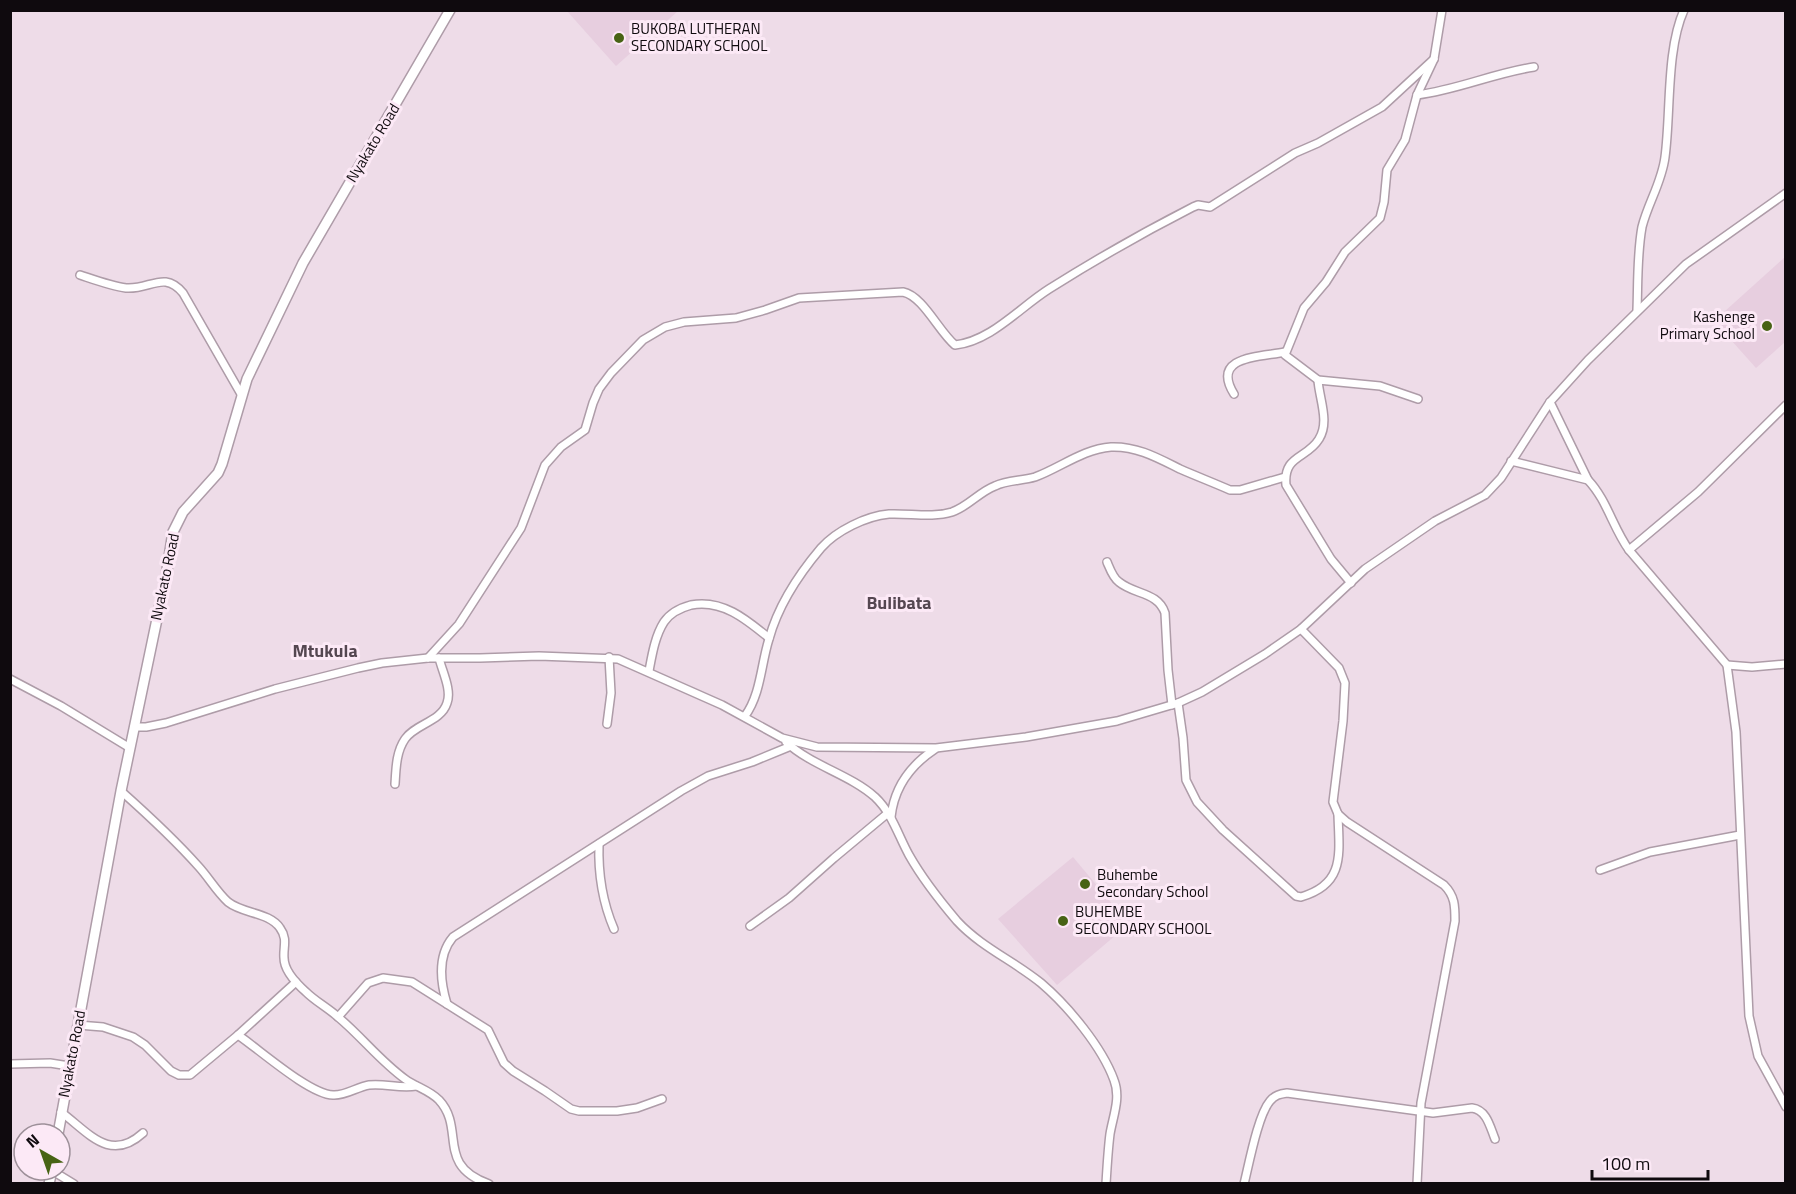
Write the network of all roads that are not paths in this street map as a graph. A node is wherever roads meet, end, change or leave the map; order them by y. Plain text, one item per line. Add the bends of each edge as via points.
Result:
1 (450, 10) edge
2 (1442, 10) edge
3 (1684, 10) edge
4 (1434, 59) junction
5 (1534, 67) dead end
6 (1417, 95) junction
7 (1785, 193) edge
8 (81, 275) dead end
9 (1637, 310) junction
10 (1285, 352) junction
11 (1318, 380) junction
12 (241, 394) junction
13 (1234, 394) dead end
14 (1418, 399) dead end
15 (1550, 402) junction
16 (1785, 405) edge
17 (1511, 461) junction
18 (1285, 477) junction
19 (1588, 480) junction
20 (1629, 550) junction
21 (1107, 562) dead end
22 (1351, 583) junction
23 (1301, 628) junction
24 (769, 639) junction
25 (609, 657) junction
26 (428, 658) junction
27 (439, 658) junction
28 (1785, 664) edge
29 (1727, 665) junction
30 (649, 671) junction
31 (10, 679) edge
32 (1175, 704) junction
33 (745, 716) junction
34 (607, 724) dead end
35 (134, 727) junction
36 (782, 738) junction
37 (791, 746) junction
38 (130, 748) junction
39 (936, 748) junction
40 (395, 784) dead end
41 (121, 791) junction
42 (1338, 814) junction
43 (890, 815) junction
44 (1740, 835) junction
45 (598, 844) junction
46 (1600, 870) dead end
47 (750, 926) dead end
48 (614, 929) dead end
49 (296, 982) junction
50 (447, 1004) junction
51 (338, 1017) junction
52 (78, 1025) junction
53 (238, 1035) junction
54 (11, 1065) edge
55 (69, 1066) junction
56 (416, 1086) junction
57 (662, 1099) dead end
58 (1785, 1107) edge
59 (1420, 1111) junction
60 (62, 1112) junction
61 (60, 1122) edge
62 (143, 1133) dead end
63 (1495, 1139) dead end
64 (489, 1184) edge
65 (1106, 1184) edge
66 (1244, 1184) edge
67 (1417, 1184) edge

1 - 12 street, Nyakato Road via 303,263
2 - 4 street
3 - 9 street via 1675,45 1665,160 1642,227
4 - 6 street
4 - 26 street via 1375,112 1295,153 1210,207 1193,207 1104,256 968,343 955,345 920,303 903,292 799,298 736,318 684,322 653,333 627,355 599,389 585,430 561,447 545,465 521,528 459,624
5 - 6 street
6 - 10 street via 1405,140 1387,170 1380,218 1345,252 1304,308
7 - 9 street via 1695,257
8 - 12 street via 123,287 175,284
9 - 15 street
10 - 11 street via 1285,357
10 - 13 street via 1258,355 1233,365 1228,379
11 - 14 street via 1380,386
11 - 18 street via 1324,415 1320,439 1293,460
12 - 35 street, Nyakato Road via 222,465 183,512 173,532
15 - 17 street
15 - 19 street
16 - 20 street via 1698,492
17 - 19 street
17 - 22 street via 1485,495 1412,536
18 - 22 street via 1286,485 1331,560
18 - 24 street via 1230,490 1145,452 1111,447 1081,455 1027,480 996,485 952,512 870,518 836,535 822,547 787,597
19 - 20 street
20 - 29 street
21 - 32 street via 1117,581 1153,597 1163,606
22 - 23 street
23 - 32 street via 1202,693
23 - 42 street via 1339,668 1345,683 1333,792
24 - 30 street via 750,622 717,605 683,607 664,621 658,632
24 - 33 street via 756,696
25 - 27 street
25 - 30 street
25 - 34 street via 611,693
26 - 27 street
26 - 35 street via 358,668 165,723
27 - 40 street via 447,704 404,740 396,764
28 - 29 street
29 - 44 street via 1736,732
30 - 33 street
31 - 38 street
32 - 39 street via 1090,726
32 - 42 street via 1183,738 1186,780 1197,802 1223,831 1296,896 1319,890 1334,875 1338,865
33 - 36 street
35 - 38 street, Nyakato Road
36 - 37 street
36 - 39 street via 827,747
37 - 43 street via 861,787
37 - 45 street via 708,776
38 - 41 street, Nyakato Road
39 - 43 street via 909,772
41 - 49 street via 199,867 227,901 238,909 270,919 280,928 286,942 283,960
41 - 52 street, Nyakato Road
42 - 59 street via 1444,885 1454,898 1455,921
43 - 47 street
43 - 65 street via 911,859 957,920 1041,984 1084,1029 1098,1050 1116,1086
44 - 46 street via 1650,852
44 - 58 street via 1749,1016 1758,1056
45 - 48 street via 598,870
45 - 50 street via 453,937 445,947 441,965
49 - 51 street
49 - 53 street
50 - 51 street via 412,982 382,978 368,984
50 - 57 street via 488,1030 499,1056 513,1071 571,1109 617,1111
51 - 56 street
52 - 53 street via 103,1027 133,1037 171,1071 184,1076
52 - 55 street, Nyakato Road
53 - 56 street via 326,1094 336,1095 367,1085
54 - 55 street
55 - 60 street, Nyakato Road
56 - 64 street via 429,1091 447,1111 459,1163
59 - 63 street via 1479,1109
59 - 66 street via 1279,1095 1263,1114
59 - 67 street
60 - 61 street, Nyakato Road
60 - 62 street via 109,1146 128,1144

